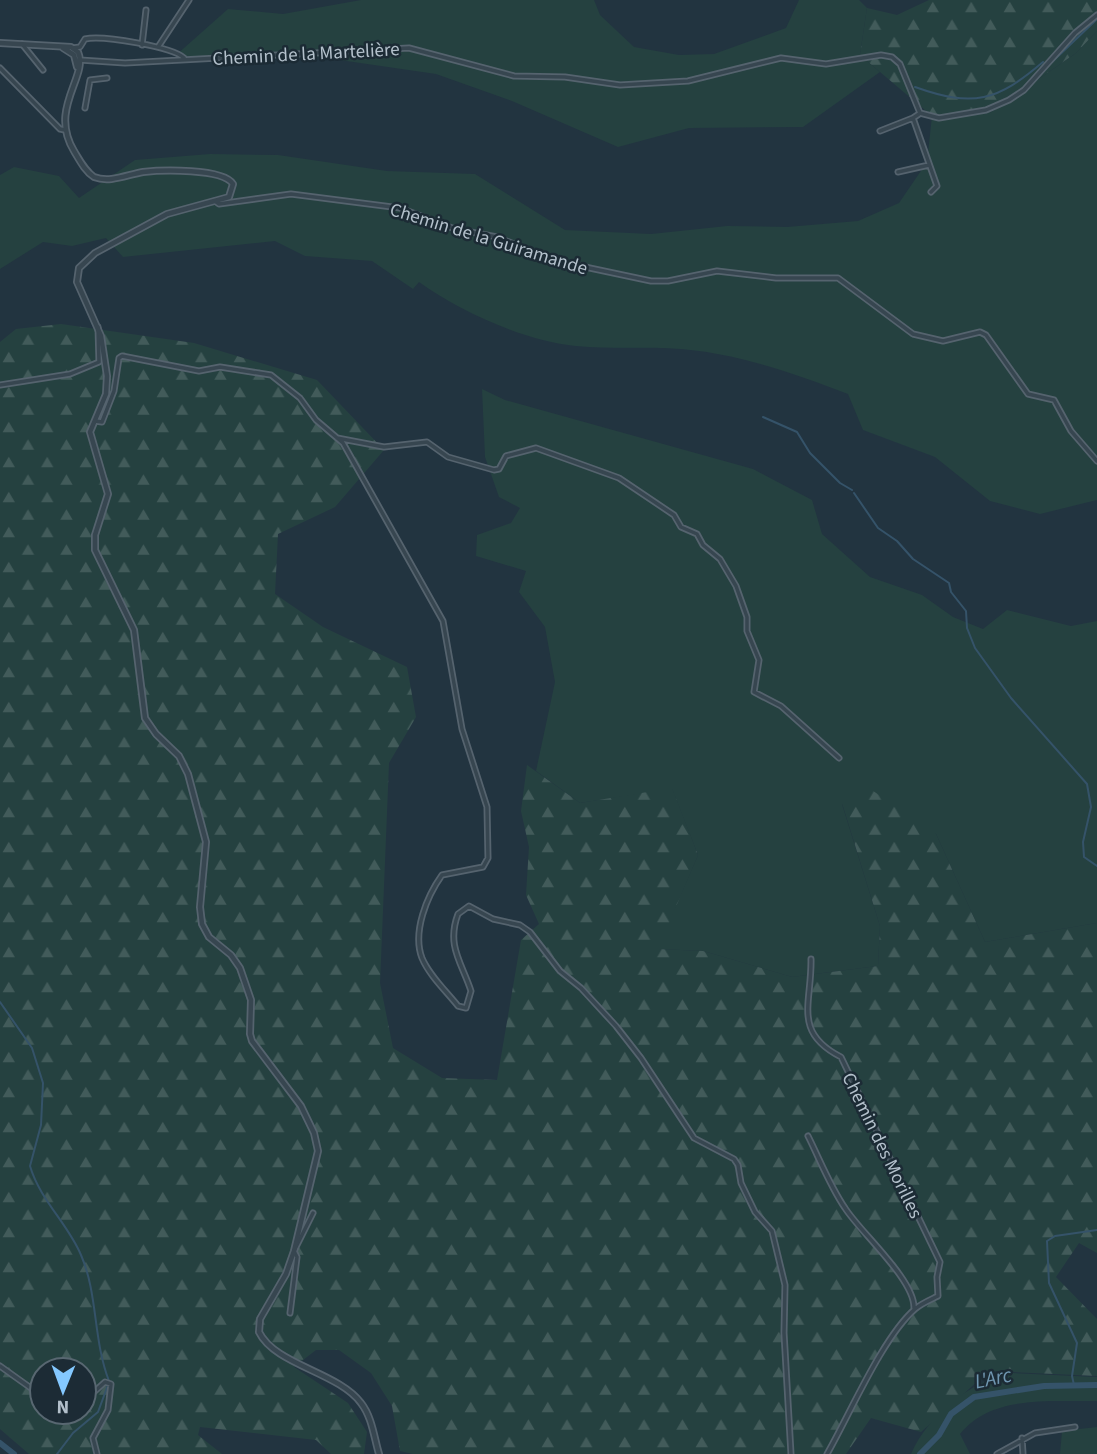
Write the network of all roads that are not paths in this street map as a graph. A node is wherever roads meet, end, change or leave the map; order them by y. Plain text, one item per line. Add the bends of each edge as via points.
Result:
1 (189, 0) edge
2 (146, 10) dead end
3 (1097, 15) edge
4 (0, 43) edge
5 (22, 44) junction
6 (142, 45) junction
7 (59, 47) junction
8 (158, 47) junction
9 (74, 48) junction
10 (184, 58) junction
11 (78, 59) junction
12 (0, 68) edge
13 (43, 70) dead end
14 (107, 78) dead end
15 (85, 108) dead end
16 (920, 113) junction
17 (913, 118) junction
18 (65, 130) junction
19 (880, 131) dead end
20 (929, 165) junction
21 (898, 172) dead end
22 (932, 192) dead end
23 (232, 193) junction
24 (215, 201) junction
25 (238, 201) junction
26 (98, 325) junction
27 (0, 385) edge
28 (93, 421) junction
29 (337, 438) junction
30 (1097, 461) edge
31 (839, 758) dead end
32 (811, 960) dead end
33 (808, 1136) dead end
34 (313, 1213) dead end
35 (294, 1251) junction
36 (913, 1310) junction
37 (290, 1313) dead end
38 (0, 1366) edge
39 (28, 1386) edge
40 (98, 1388) edge
41 (1075, 1427) dead end
42 (1022, 1438) junction
43 (97, 1454) edge
44 (379, 1454) edge
45 (791, 1454) edge
46 (827, 1454) edge
47 (998, 1454) edge
48 (1023, 1454) edge

1 - 8 street
2 - 6 street
3 - 16 street via 1009,100 986,110 939,118
4 - 5 street
5 - 7 street
5 - 13 street
6 - 8 street
6 - 9 street via 90,38
7 - 9 street
7 - 11 street
8 - 10 street
9 - 11 street
10 - 11 street, Chemin de la Martelière
10 - 16 street, Chemin de la Martelière via 409,48 514,75 620,85 688,81 781,58 826,64 881,55 900,64
11 - 18 street
12 - 18 street
14 - 15 street via 90,80
16 - 17 street
17 - 19 street
17 - 20 street
18 - 23 street via 78,158 94,177 107,180 149,172 221,174 230,180
20 - 21 street
20 - 22 street via 937,186
23 - 24 street
23 - 25 street
24 - 25 street, Chemin de la Guiramande
24 - 26 street via 167,214 82,263 77,282
25 - 30 street, Chemin de la Guiramande via 303,195 400,208 455,229 498,237 552,260 651,281 717,271 776,278 838,278 913,334 943,341 980,332 986,335 1028,394 1058,404 1071,431
26 - 27 street via 99,362 70,374
26 - 28 street via 107,385
28 - 29 street via 102,422 108,411 122,356 199,371 220,367 271,375
28 - 35 street via 91,440 108,494 95,550 134,630 145,718 188,774 206,842 202,924 240,968 251,1000 252,1041 302,1106 317,1142 317,1160
29 - 31 street via 384,447 427,442 448,457 494,470 506,456 536,449 624,481 674,514 681,527 697,534 720,559 736,586 758,655 754,692 781,706
29 - 45 street via 439,612 462,729 487,807 488,858 483,867 442,875 435,885 423,910 421,956 458,1006 466,1008 471,991 457,963 454,938 458,914 469,906 493,919 520,925 616,1026 694,1138 734,1159 755,1212 772,1231 785,1284 783,1333
32 - 36 street, Chemin des Morilles via 806,1018 818,1041 841,1057 940,1262 936,1297
33 - 36 street via 845,1209 911,1291
34 - 35 street
35 - 37 street
35 - 44 street via 260,1319 259,1332 273,1347 354,1395 368,1415
36 - 46 street via 877,1362
38 - 39 street
40 - 43 street via 105,1382 111,1384 108,1410 93,1438
41 - 42 street
42 - 47 street
42 - 48 street

